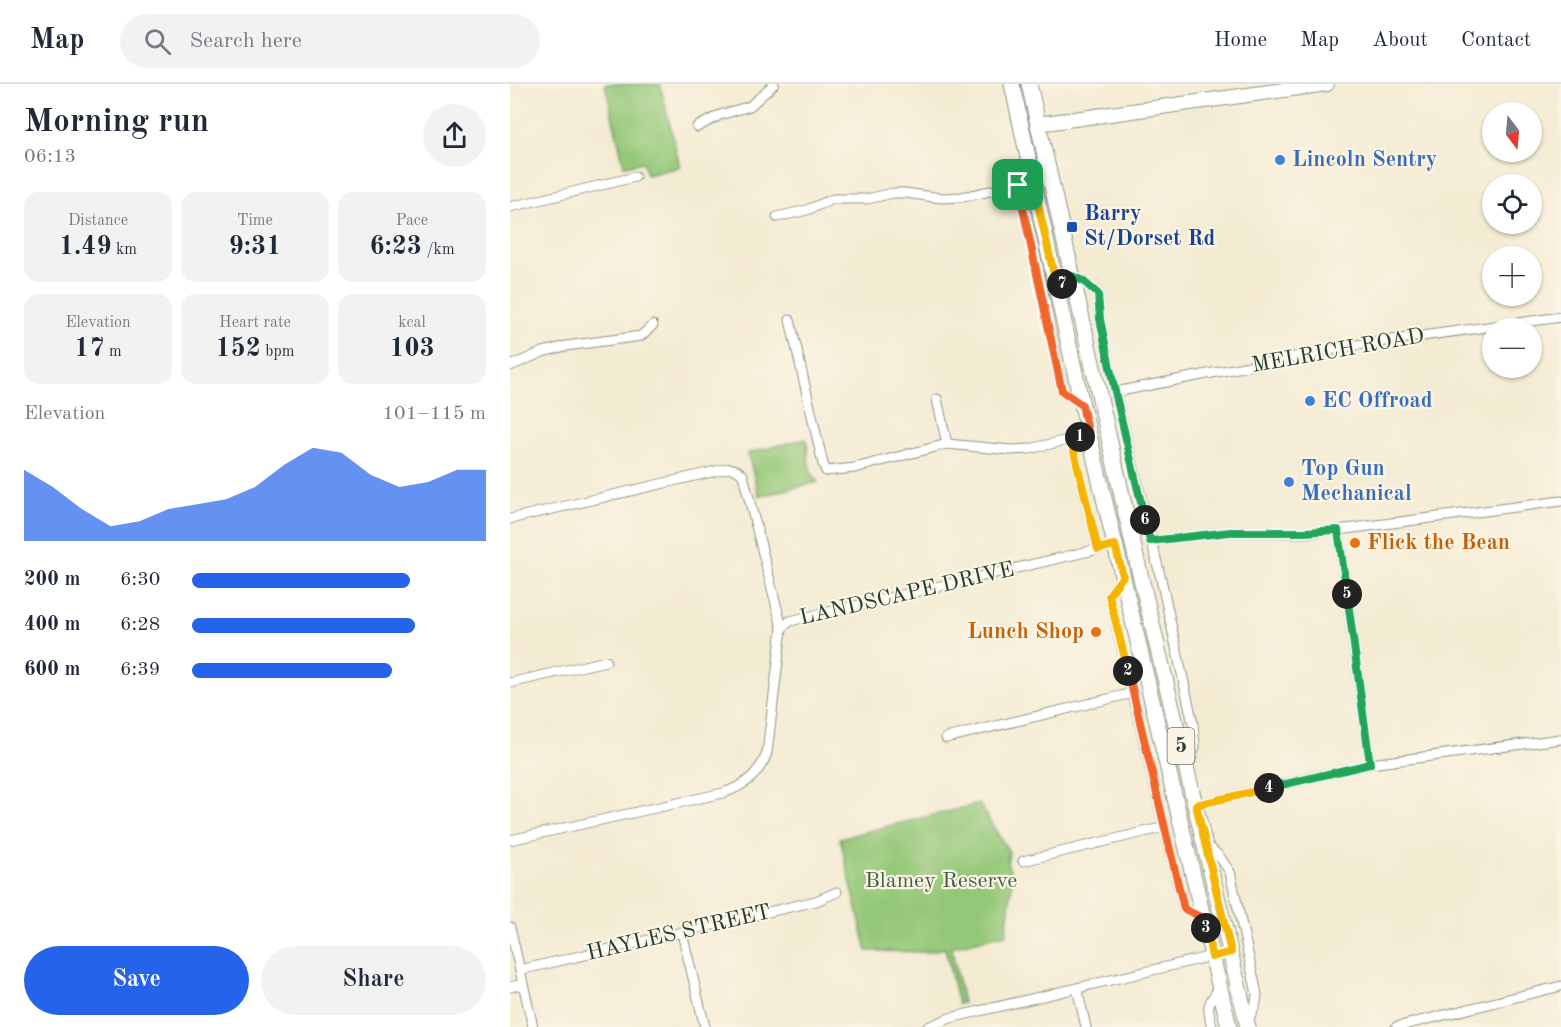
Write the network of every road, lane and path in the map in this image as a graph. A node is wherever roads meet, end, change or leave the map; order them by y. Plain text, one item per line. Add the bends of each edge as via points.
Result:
1 (774, 84) edge
2 (1012, 84) edge
3 (1327, 84) edge
4 (1030, 85) edge
5 (1038, 124) junction
6 (697, 127) dead end
7 (1021, 127) junction
8 (635, 177) dead end
9 (1026, 183) junction
10 (510, 207) edge
11 (777, 217) dead end
12 (1072, 276) junction
13 (1057, 288) junction
14 (1561, 317) edge
15 (790, 320) dead end
16 (653, 325) dead end
17 (510, 366) edge
18 (1115, 392) junction
19 (937, 399) dead end
20 (1082, 405) junction
21 (1089, 435) junction
22 (1071, 439) junction
23 (947, 444) junction
24 (1561, 501) edge
25 (510, 519) edge
26 (1338, 530) junction
27 (1132, 540) junction
28 (1150, 541) junction
29 (1115, 545) junction
30 (1098, 549) junction
31 (1123, 576) junction
32 (782, 628) junction
33 (606, 661) dead end
34 (510, 683) edge
35 (1133, 693) junction
36 (1139, 715) junction
37 (946, 738) dead end
38 (1561, 739) edge
39 (1162, 742) junction
40 (1370, 764) junction
41 (1187, 770) junction
42 (1196, 805) junction
43 (1165, 827) junction
44 (510, 840) edge
45 (1204, 843) junction
46 (1023, 861) dead end
47 (837, 892) dead end
48 (1203, 918) junction
49 (510, 927) edge
50 (682, 933) junction
51 (1231, 952) junction
52 (1212, 957) junction
53 (520, 970) junction
54 (523, 984) junction
55 (1561, 986) edge
56 (510, 987) edge
57 (1077, 988) junction
58 (1220, 988) junction
59 (955, 1017) junction
60 (1247, 1025) edge
61 (533, 1027) edge
62 (705, 1027) edge
63 (928, 1027) edge
64 (958, 1027) edge
65 (1086, 1027) edge
66 (1212, 1027) edge
67 (1229, 1027) edge
68 (1396, 1027) edge

1 - 6 street via 750,106
2 - 7 main road, 5
3 - 5 main road
4 - 5 main road, 5
5 - 7 main road
5 - 12 main road, 5
7 - 9 main road, 5
8 - 10 street
9 - 11 street via 962,197 893,193 867,199 832,199
9 - 13 main road, 5
9 - 20 street via 1062,391
12 - 13 main road
12 - 18 street via 1098,294
12 - 27 main road, 5
13 - 20 main road, 5
14 - 18 street, MELRICH ROAD via 1356,345
15 - 23 street via 826,471 855,468
16 - 17 street via 641,336 566,346
18 - 28 street
19 - 23 street
20 - 21 main road, 5
21 - 22 street
21 - 29 main road, 5
22 - 23 street via 1011,450
22 - 30 street
24 - 26 street
25 - 32 street via 729,468 736,470 743,475
26 - 28 street via 1230,532
26 - 40 street
27 - 29 main road
27 - 41 main road, 5
28 - 41 street via 1193,724 1195,747
29 - 30 street, LANDSCAPE DRIVE
29 - 31 main road, 5
30 - 32 street, LANDSCAPE DRIVE via 790,621
31 - 35 street via 1109,595
31 - 39 main road, 5
32 - 44 street, LANDSCAPE DRIVE via 767,753 750,780 723,793
33 - 34 street
35 - 36 street
35 - 37 street
36 - 39 street
36 - 43 street
38 - 40 street
39 - 48 main road, 5
40 - 42 street
41 - 42 main road, 5
42 - 45 main road, 5
43 - 46 street
43 - 48 street via 1184,909
45 - 51 main road, 5
45 - 60 street via 1230,872 1257,994
47 - 50 street, HAYLES STREET via 816,901
48 - 52 main road, 5
49 - 53 street
50 - 53 street, HAYLES STREET
50 - 62 street
51 - 52 main road
51 - 60 main road, 5
52 - 57 street
52 - 58 main road, 5
53 - 54 street
54 - 56 street
54 - 61 street
55 - 68 street
57 - 59 street
57 - 65 street
58 - 66 street via 1208,1006
58 - 67 main road, 5
59 - 63 street
59 - 64 street

